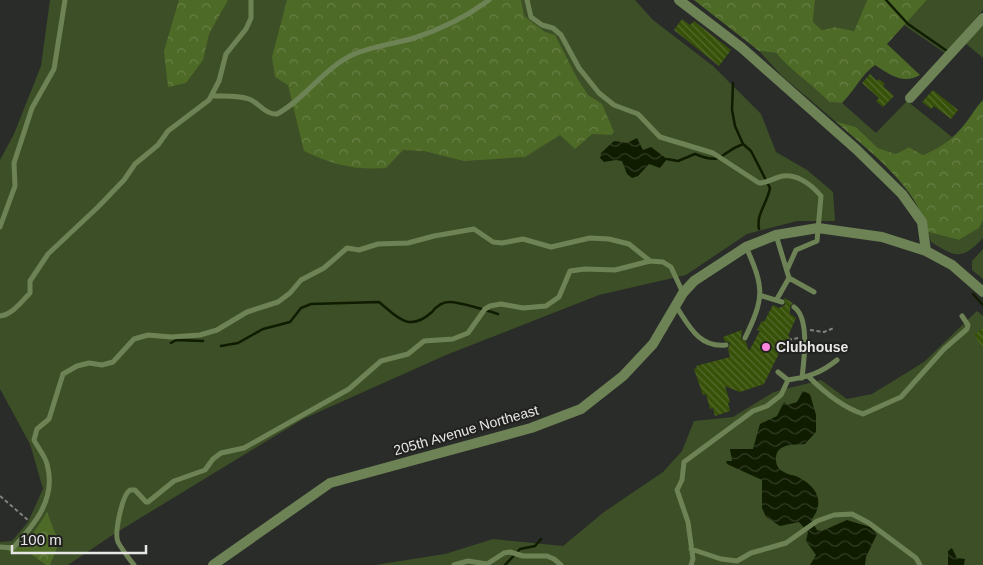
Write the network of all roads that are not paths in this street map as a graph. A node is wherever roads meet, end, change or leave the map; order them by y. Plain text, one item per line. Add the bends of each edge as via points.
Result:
1 (65, 0) edge
2 (251, 0) edge
3 (489, 0) edge
4 (527, 0) edge
5 (679, 0) edge
6 (983, 18) edge
7 (212, 96) junction
8 (910, 98) dead end
9 (0, 227) edge
10 (818, 228) junction
11 (776, 235) junction
12 (746, 247) junction
13 (926, 251) junction
14 (650, 261) junction
15 (787, 270) junction
16 (789, 278) junction
17 (814, 292) dead end
18 (983, 292) edge
19 (683, 293) junction
20 (762, 296) junction
21 (676, 306) junction
22 (794, 307) dead end
23 (0, 316) edge
24 (962, 316) dead end
25 (745, 338) dead end
26 (726, 345) dead end
27 (837, 360) dead end
28 (778, 372) dead end
29 (809, 377) junction
30 (802, 378) junction
31 (788, 380) junction
32 (0, 547) edge
33 (691, 549) junction
34 (134, 565) edge
35 (213, 565) edge
36 (454, 565) edge
37 (561, 565) edge
38 (691, 565) edge
39 (920, 565) edge

1 - 9 lane via 54,69 32,108 14,164 15,186
2 - 7 lane via 251,18 226,54
3 - 7 lane via 467,16 440,28 352,56 277,114 244,97
4 - 10 lane via 531,17 561,35 579,68 599,93 614,105 638,114 660,137 691,145 721,158 759,183 779,176 794,176 816,189 821,196
5 - 13 street via 742,48 902,194 922,222
6 - 8 street
7 - 23 lane via 168,131 48,254 30,281 30,293 16,308
10 - 11 street, 205th Avenue Northeast
10 - 13 street, 205th Avenue Northeast via 882,237
10 - 15 lane via 817,242 796,250
11 - 12 street, 205th Avenue Northeast
11 - 15 lane
12 - 19 street, 205th Avenue Northeast via 694,281
12 - 20 lane via 755,265
13 - 18 street, 205th Avenue Northeast via 960,270
14 - 19 lane via 663,262 671,267
14 - 32 lane via 629,244 609,239 590,238 551,247 523,239 493,242 474,229 461,230 408,243 378,244 359,250 347,248 324,268 301,280 278,302 247,312 218,330 200,335 148,335 134,339 113,362 90,362 63,374 52,412 37,429 34,440 47,463 48,492 43,511 13,548
14 - 34 lane via 615,270 570,271 559,297 546,306 523,308 502,304 483,311 468,333 453,339 424,341 408,354 381,361 349,390 244,448 221,453 205,470 174,481 148,502 135,490 126,493 117,535 118,542
15 - 16 lane
16 - 17 lane
16 - 20 lane via 779,300
19 - 21 street, 205th Avenue Northeast
20 - 25 lane
21 - 26 lane via 704,341 711,345
21 - 35 street, 205th Avenue Northeast via 653,344 623,376 581,409 531,428 330,483
22 - 30 lane via 802,316 804,333
24 - 29 lane via 967,329 944,349 901,398 863,414 850,410
27 - 29 lane via 824,371
28 - 31 lane
29 - 30 lane
30 - 31 lane
31 - 33 lane via 781,395 767,406 753,411 684,462 677,490 688,522
33 - 38 lane
33 - 39 lane via 737,562 751,552 786,543 817,521 834,515 852,514 870,523 916,558
36 - 37 lane via 468,561 487,564 510,552 546,556

